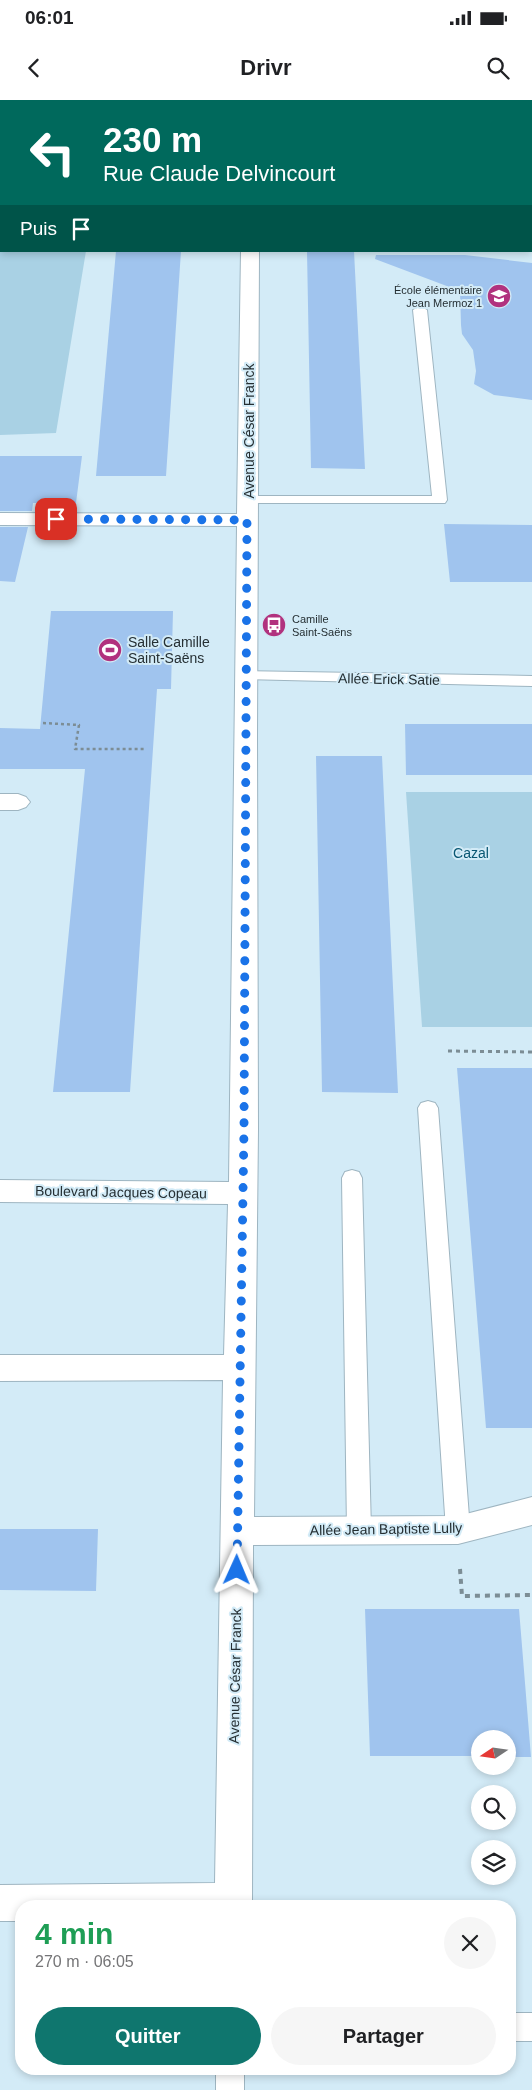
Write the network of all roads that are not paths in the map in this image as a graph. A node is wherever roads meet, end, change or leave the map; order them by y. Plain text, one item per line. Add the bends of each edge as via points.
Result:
1 (250, 252) edge
2 (420, 310) dead end
3 (248, 510) junction
4 (0, 519) edge
5 (246, 676) junction
6 (532, 681) edge
7 (428, 1108) dead end
8 (352, 1178) dead end
9 (0, 1191) edge
10 (242, 1193) junction
11 (239, 1367) junction
12 (0, 1368) edge
13 (532, 1511) edge
14 (359, 1530) junction
15 (458, 1530) junction
16 (237, 1531) junction
17 (233, 1900) edge
18 (0, 1903) edge
19 (15, 1903) edge
20 (516, 2027) edge
21 (532, 2027) edge
22 (230, 2075) edge
23 (230, 2090) edge

1 - 3 street, Avenue César Franck
2 - 3 lane via 440,500
3 - 4 street
3 - 5 street, Avenue César Franck
5 - 6 lane, Allée Erick Satie
5 - 10 street, Avenue César Franck
7 - 15 lane
8 - 14 lane
9 - 10 street, Boulevard Jacques Copeau
10 - 11 street, Avenue César Franck
11 - 12 street
11 - 16 street, Avenue César Franck
13 - 15 street, Allée Jean Baptiste Lully
14 - 15 street, Allée Jean Baptiste Lully
14 - 16 street, Allée Jean Baptiste Lully
16 - 17 street, Avenue César Franck
18 - 19 street
20 - 21 lane
22 - 23 lane

